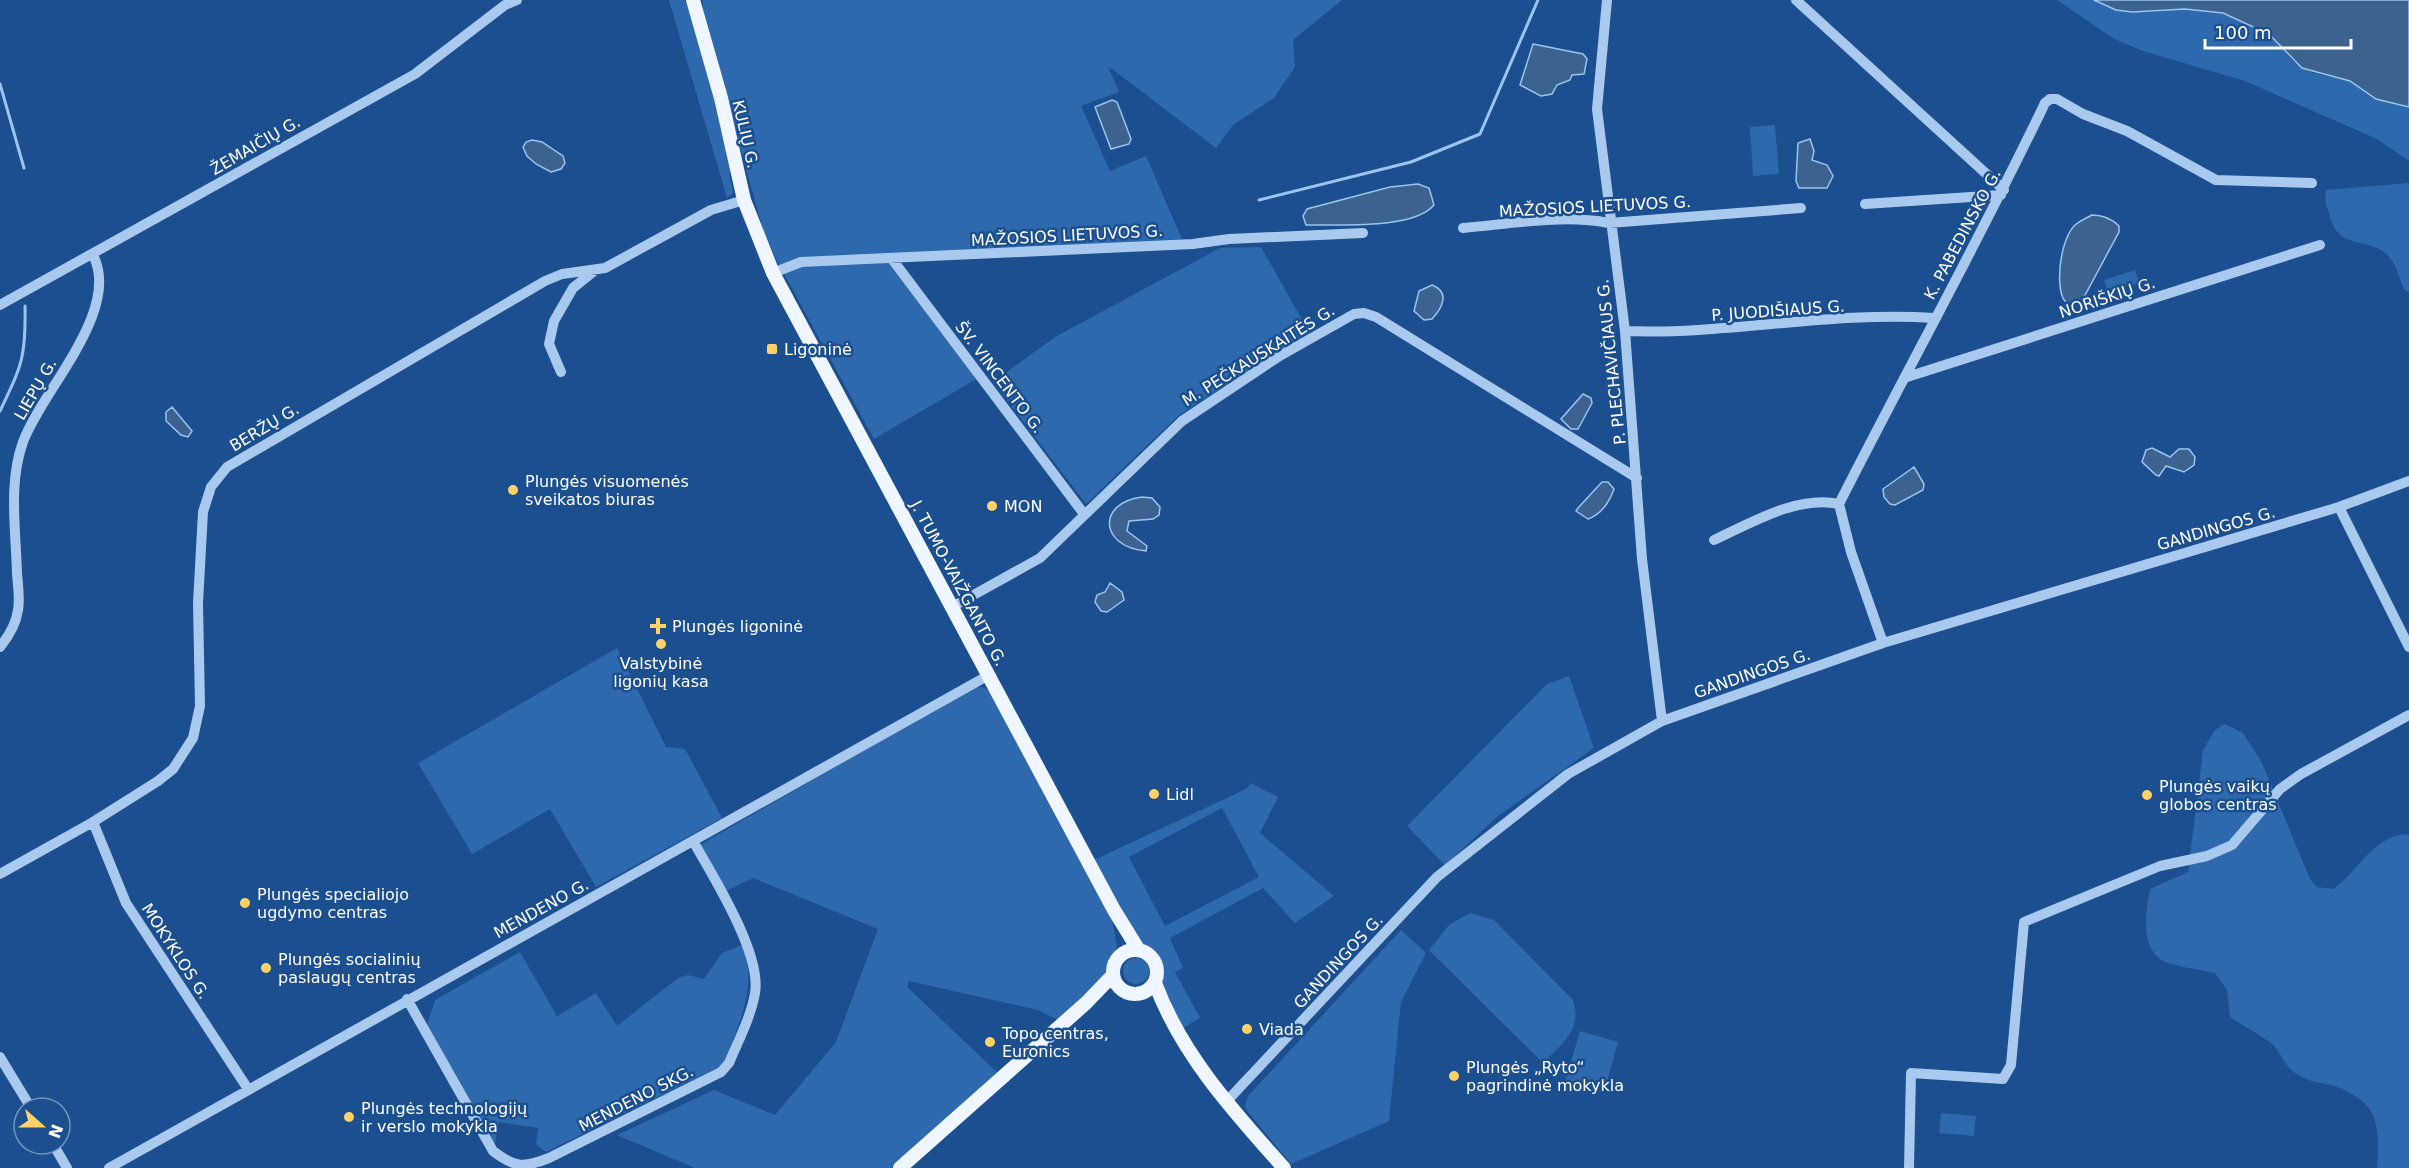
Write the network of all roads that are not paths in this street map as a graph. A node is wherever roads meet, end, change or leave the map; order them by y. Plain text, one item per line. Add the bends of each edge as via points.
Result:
1 (517, 0) edge
2 (693, 0) edge
3 (1607, 0) edge
4 (1796, 0) edge
5 (2312, 183) dead end
6 (2002, 193) junction
7 (744, 200) junction
8 (1864, 204) dead end
9 (1801, 208) dead end
10 (1609, 223) junction
11 (1463, 228) dead end
12 (1363, 233) dead end
13 (2320, 245) dead end
14 (93, 255) junction
15 (892, 259) junction
16 (594, 271) junction
17 (773, 273) junction
18 (2, 300) edge
19 (1934, 318) junction
20 (1625, 331) junction
21 (561, 372) dead end
22 (1904, 378) junction
23 (1637, 478) junction
24 (2409, 481) edge
25 (1839, 504) junction
26 (2339, 507) junction
27 (1084, 514) junction
28 (1714, 540) dead end
29 (952, 607) junction
30 (1883, 643) junction
31 (0, 647) edge
32 (2409, 647) edge
33 (989, 675) junction
34 (2409, 715) edge
35 (1662, 721) junction
36 (93, 822) junction
37 (693, 841) junction
38 (0, 874) edge
39 (1114, 910) junction
40 (1138, 949) junction
41 (1122, 954) junction
42 (1113, 975) junction
43 (1155, 983) junction
44 (1121, 989) junction
45 (1139, 994) junction
46 (407, 999) junction
47 (1086, 1003) junction
48 (1174, 1026) junction
49 (0, 1057) edge
50 (248, 1089) junction
51 (24, 1096) edge
52 (1226, 1102) junction
53 (109, 1168) edge
54 (900, 1168) edge
55 (1284, 1168) edge
56 (1909, 1168) edge

1 - 14 street, ŽEMAIČIŲ G. via 415,74
2 - 7 main road, KULIŲ G. via 719,89
3 - 10 street, P. PLECHAVIČIAUS G. via 1597,109
4 - 6 street
5 - 6 street, K. PABEDINSKO G. via 2216,180 2127,131 2050,99
6 - 8 street
6 - 19 street, K. PABEDINSKO G.
7 - 16 street, BERŽŲ G. via 711,210
7 - 17 main road, KULIŲ G.
9 - 10 street, MAŽOSIOS LIETUVOS G.
10 - 11 street, MAŽOSIOS LIETUVOS G. via 1543,221
10 - 20 street, P. PLECHAVIČIAUS G.
12 - 15 street, MAŽOSIOS LIETUVOS G.
13 - 22 street, NORIŠKIŲ G.
14 - 18 street, ŽEMAIČIŲ G.
14 - 31 street, LIEPŲ G. via 99,283 94,311 23,442 15,483 18,610 10,635
15 - 17 street, MAŽOSIOS LIETUVOS G. via 801,262
15 - 27 street, ŠV. VINCENTO G.
16 - 21 street via 573,288 554,321 549,344
16 - 36 street, BERŽŲ G. via 562,274 545,281 227,467 211,487 203,512 198,603 200,706 193,738 173,769
17 - 29 main road, J. TUMO-VAIŽGANTO G.
19 - 20 street, P. JUODIŠIAUS G. via 1876,317 1738,329
19 - 22 street, K. PABEDINSKO G.
20 - 23 street, P. PLECHAVIČIAUS G.
22 - 25 street, K. PABEDINSKO G.
23 - 27 street, M. PEČKAUSKAITĖS G. via 1364,312 1278,357 1182,421
23 - 35 street, P. PLECHAVIČIAUS G. via 1642,559
24 - 26 street, GANDINGOS G.
25 - 28 street via 1804,504
25 - 30 street via 1851,552
26 - 30 street, GANDINGOS G.
26 - 32 street
27 - 29 street, M. PEČKAUSKAITĖS G. via 1040,558
29 - 33 main road, J. TUMO-VAIŽGANTO G.
30 - 35 street, GANDINGOS G.
33 - 37 street, MENDENO G.
33 - 39 main road, J. TUMO-VAIŽGANTO G.
34 - 56 street via 2280,789 2232,845 2206,856 2160,866 2024,922 2008,1075 2003,1079 1911,1073
35 - 52 street, GANDINGOS G. via 1568,774 1437,877
36 - 38 street, BERŽŲ G.
36 - 50 street, MOKYKLOS G. via 126,903
37 - 46 street, MENDENO G.
37 - 46 street, MENDENO SKG. via 746,942 756,975 755,994 729,1063 721,1072 526,1167 493,1151
39 - 40 main road, J. TUMO-VAIŽGANTO G.
39 - 41 main road, J. TUMO-VAIŽGANTO G.
40 - 41 main road
40 - 43 main road via 1155,960
41 - 42 main road via 1114,964
42 - 44 main road
42 - 47 main road
43 - 45 main road
43 - 48 main road
44 - 45 main road
44 - 47 main road
45 - 48 main road
46 - 50 street, MENDENO G.
47 - 54 main road
48 - 52 main road
49 - 51 street
50 - 53 street, MENDENO G.
52 - 55 main road

